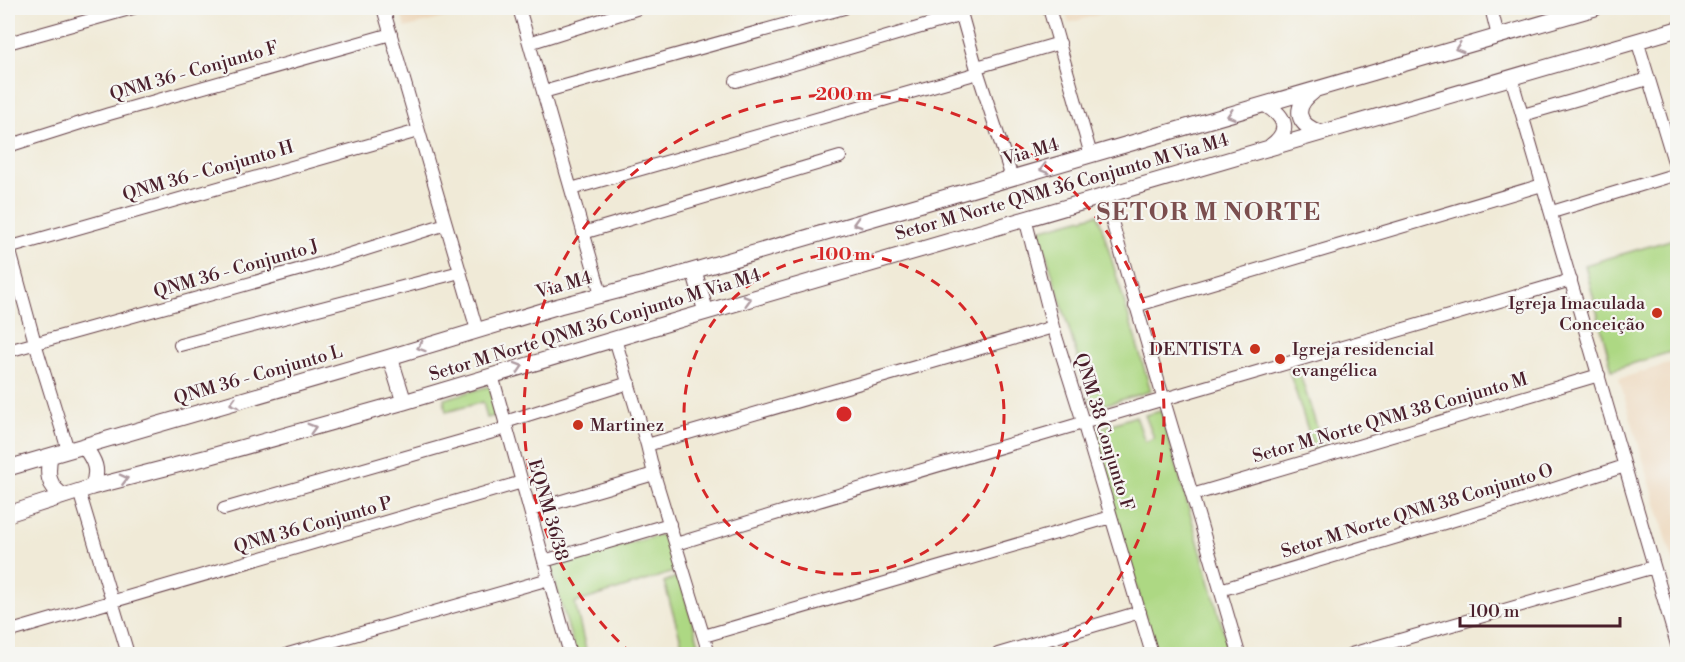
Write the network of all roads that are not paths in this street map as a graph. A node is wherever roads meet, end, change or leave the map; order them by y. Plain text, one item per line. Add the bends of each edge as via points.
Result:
1 (133, 8) edge
2 (383, 8) edge
3 (519, 8) edge
4 (639, 8) edge
5 (844, 8) edge
6 (1050, 8) edge
7 (1491, 8) edge
8 (1595, 8) edge
9 (961, 11) edge
10 (1677, 29) edge
11 (391, 34) junction
12 (1498, 36) junction
13 (1637, 40) junction
14 (8, 43) edge
15 (529, 43) junction
16 (1060, 43) junction
17 (977, 70) junction
18 (1511, 77) junction
19 (1648, 79) junction
20 (736, 81) dead end
21 (1315, 90) junction
22 (543, 92) junction
23 (1266, 105) junction
24 (1523, 115) junction
25 (418, 131) junction
26 (1319, 132) junction
27 (8, 146) edge
28 (1673, 146) edge
29 (1268, 148) junction
30 (1091, 155) junction
31 (840, 157) dead end
32 (1677, 174) edge
33 (1012, 178) junction
34 (1542, 185) junction
35 (571, 189) junction
36 (1105, 196) junction
37 (1552, 212) junction
38 (1025, 218) junction
39 (446, 224) junction
40 (584, 233) junction
41 (8, 246) edge
42 (694, 271) junction
43 (460, 272) junction
44 (1570, 280) junction
45 (601, 294) junction
46 (1135, 306) junction
47 (706, 312) junction
48 (1053, 327) junction
49 (477, 330) junction
50 (615, 339) junction
51 (35, 343) junction
52 (180, 345) dead end
53 (8, 351) edge
54 (390, 357) junction
55 (492, 375) junction
56 (1599, 375) junction
57 (629, 383) junction
58 (1165, 400) junction
59 (404, 402) junction
60 (1083, 422) junction
61 (506, 425) junction
62 (647, 445) junction
63 (84, 446) junction
64 (69, 450) junction
65 (50, 456) junction
66 (1625, 466) junction
67 (8, 468) edge
68 (654, 474) junction
69 (522, 482) junction
70 (79, 491) junction
71 (1192, 495) junction
72 (224, 509) dead end
73 (531, 510) junction
74 (8, 514) edge
75 (1111, 517) junction
76 (670, 524) junction
77 (676, 544) junction
78 (544, 561) junction
79 (1654, 567) junction
80 (549, 579) junction
81 (1220, 590) junction
82 (113, 600) junction
83 (1140, 612) junction
84 (8, 632) edge
85 (704, 636) junction
86 (1677, 648) edge
87 (128, 654) edge
88 (288, 654) edge
89 (570, 654) edge
90 (709, 654) edge
91 (998, 654) edge
92 (1152, 654) edge
93 (1239, 654) edge
94 (1351, 654) edge

1 - 14 street
2 - 11 street
3 - 15 street
4 - 15 street
5 - 22 street
6 - 16 street
7 - 12 street
8 - 12 main road, Via M4
9 - 17 street
9 - 20 street
10 - 13 main road, Setor M Norte QNM 36 Conjunto M Via M4
11 - 25 street
11 - 27 street, QNM 36 - Conjunto F
12 -> 21 main road, Via M4
13 - 18 main road, Setor M Norte QNM 36 Conjunto M Via M4
13 - 19 street
15 - 22 street
16 - 17 street
16 - 30 street
17 - 33 street
17 - 35 street
18 - 24 street
18 - 26 main road, Setor M Norte QNM 36 Conjunto M Via M4
19 - 24 street
19 - 28 street
21 - 23 main road, Via M4
21 - 26 main road via 1304,99 1299,113 1305,125
22 - 35 street
23 - 29 main road via 1282,117 1284,126 1283,135
23 -> 30 main road, Via M4
24 - 34 street
25 - 39 street
25 - 41 street, QNM 36 - Conjunto H
26 - 29 main road, Setor M Norte QNM 36 Conjunto M Via M4
28 - 32 street
29 - 36 main road, Setor M Norte QNM 36 Conjunto M Via M4
30 -> 33 main road, Via M4
31 - 40 street
32 - 37 street
33 -> 42 main road, Via M4
34 - 37 street
34 - 46 street
35 - 40 street
36 - 38 main road, Setor M Norte QNM 36 Conjunto M Via M4
36 - 46 street
37 - 44 street
47 -> 38 main road, Setor M Norte QNM 36 Conjunto M Via M4
38 - 48 street, QNM 38 Conjunto F
39 - 43 street
39 - 51 street, QNM 36 - Conjunto J via 319,264
40 - 45 street
41 - 51 street
42 - 45 main road, Via M4
42 - 47 main road
43 - 49 street
43 - 52 street
44 - 56 street
44 - 58 street
45 - 49 main road, Via M4
46 - 58 street
47 - 50 main road, Setor M Norte QNM 36 Conjunto M Via M4
48 - 60 street, QNM 38 Conjunto F
48 - 62 street
49 -> 54 main road, QNM 36 - Conjunto L
55 -> 50 main road, Setor M Norte QNM 36 Conjunto M Via M4
50 - 57 street
51 - 53 street, QNM 36 - Conjunto J
51 - 64 street
54 - 59 main road
54 -> 63 main road, QNM 36 - Conjunto L
55 - 59 main road, Setor M Norte QNM 36 Conjunto M Via M4
55 - 61 street, EQNM 36/38
56 - 66 street
56 - 71 street, Setor M Norte QNM 38 Conjunto M
57 - 61 street
57 - 62 street
58 - 60 street
58 - 71 street
70 -> 59 main road, Setor M Norte QNM 36 Conjunto M Via M4
60 - 75 street, QNM 38 Conjunto F
60 - 77 street
61 - 69 street, EQNM 36/38
61 - 72 street
62 - 68 street
63 - 64 main road, QNM 36 - Conjunto L
63 - 70 main road via 97,467 96,477
64 - 65 main road, QNM 36 - Conjunto L
65 - 67 main road, QNM 36 - Conjunto L
65 - 70 main road via 49,480 57,492
66 - 79 street
66 - 81 street, Setor M Norte QNM 38 Conjunto O
68 - 73 street
68 - 76 street
69 - 73 street, EQNM 36/38
69 - 82 street, QNM 36 Conjunto P
70 - 74 main road, Setor M Norte QNM 36 Conjunto M Via M4
70 - 82 street
71 - 81 street
73 - 78 street, EQNM 36/38
75 - 83 street, QNM 38 Conjunto F
75 - 85 street
76 - 77 street
76 - 78 street
77 - 85 street
78 - 80 street, EQNM 36/38
79 - 86 street
79 - 94 street
80 - 88 street
80 - 89 street, EQNM 36/38
81 - 93 street
82 - 84 street, QNM 36 Conjunto P
82 - 87 street
83 - 91 street
83 - 92 street, QNM 38 Conjunto F
85 - 90 street

